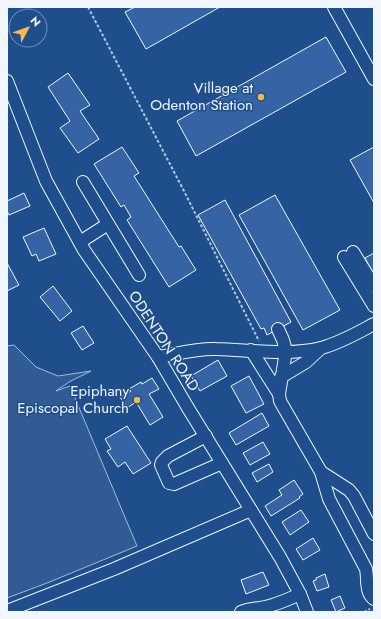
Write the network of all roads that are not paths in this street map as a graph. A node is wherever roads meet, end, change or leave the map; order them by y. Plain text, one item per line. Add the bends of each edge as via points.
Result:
1 (334, 7) edge
2 (374, 79) edge
3 (7, 81) edge
4 (83, 182) dead end
5 (108, 224) junction
6 (80, 242) junction
7 (139, 274) dead end
8 (374, 286) edge
9 (374, 306) edge
10 (374, 324) edge
11 (278, 329) dead end
12 (255, 346) junction
13 (322, 348) junction
14 (286, 351) junction
15 (158, 357) junction
16 (281, 377) junction
17 (279, 394) junction
18 (206, 436) junction
19 (222, 463) junction
20 (321, 472) junction
21 (251, 510) junction
22 (374, 534) edge
23 (300, 594) junction
24 (374, 599) edge
25 (7, 611) edge
26 (241, 612) edge
27 (307, 612) edge

1 - 2 street
3 - 6 street, ODENTON ROAD via 46,181
4 - 5 street
5 - 6 street
5 - 7 street
6 - 15 street, ODENTON ROAD
8 - 9 street via 349,254
10 - 13 street
11 - 14 street
12 - 14 street
12 - 15 street
12 - 17 street
13 - 14 street
13 - 16 street via 306,362
14 - 16 street
15 - 18 street, ODENTON ROAD
16 - 17 street
17 - 20 street via 285,411
18 - 19 street, ODENTON ROAD
18 - 19 street via 168,456 162,462 169,483 174,484
19 - 21 street, ODENTON ROAD
20 - 22 street via 349,490
20 - 24 street via 330,499 366,569 368,589
21 - 23 street, ODENTON ROAD
21 - 25 street via 114,569
23 - 26 street
23 - 27 street, ODENTON ROAD

